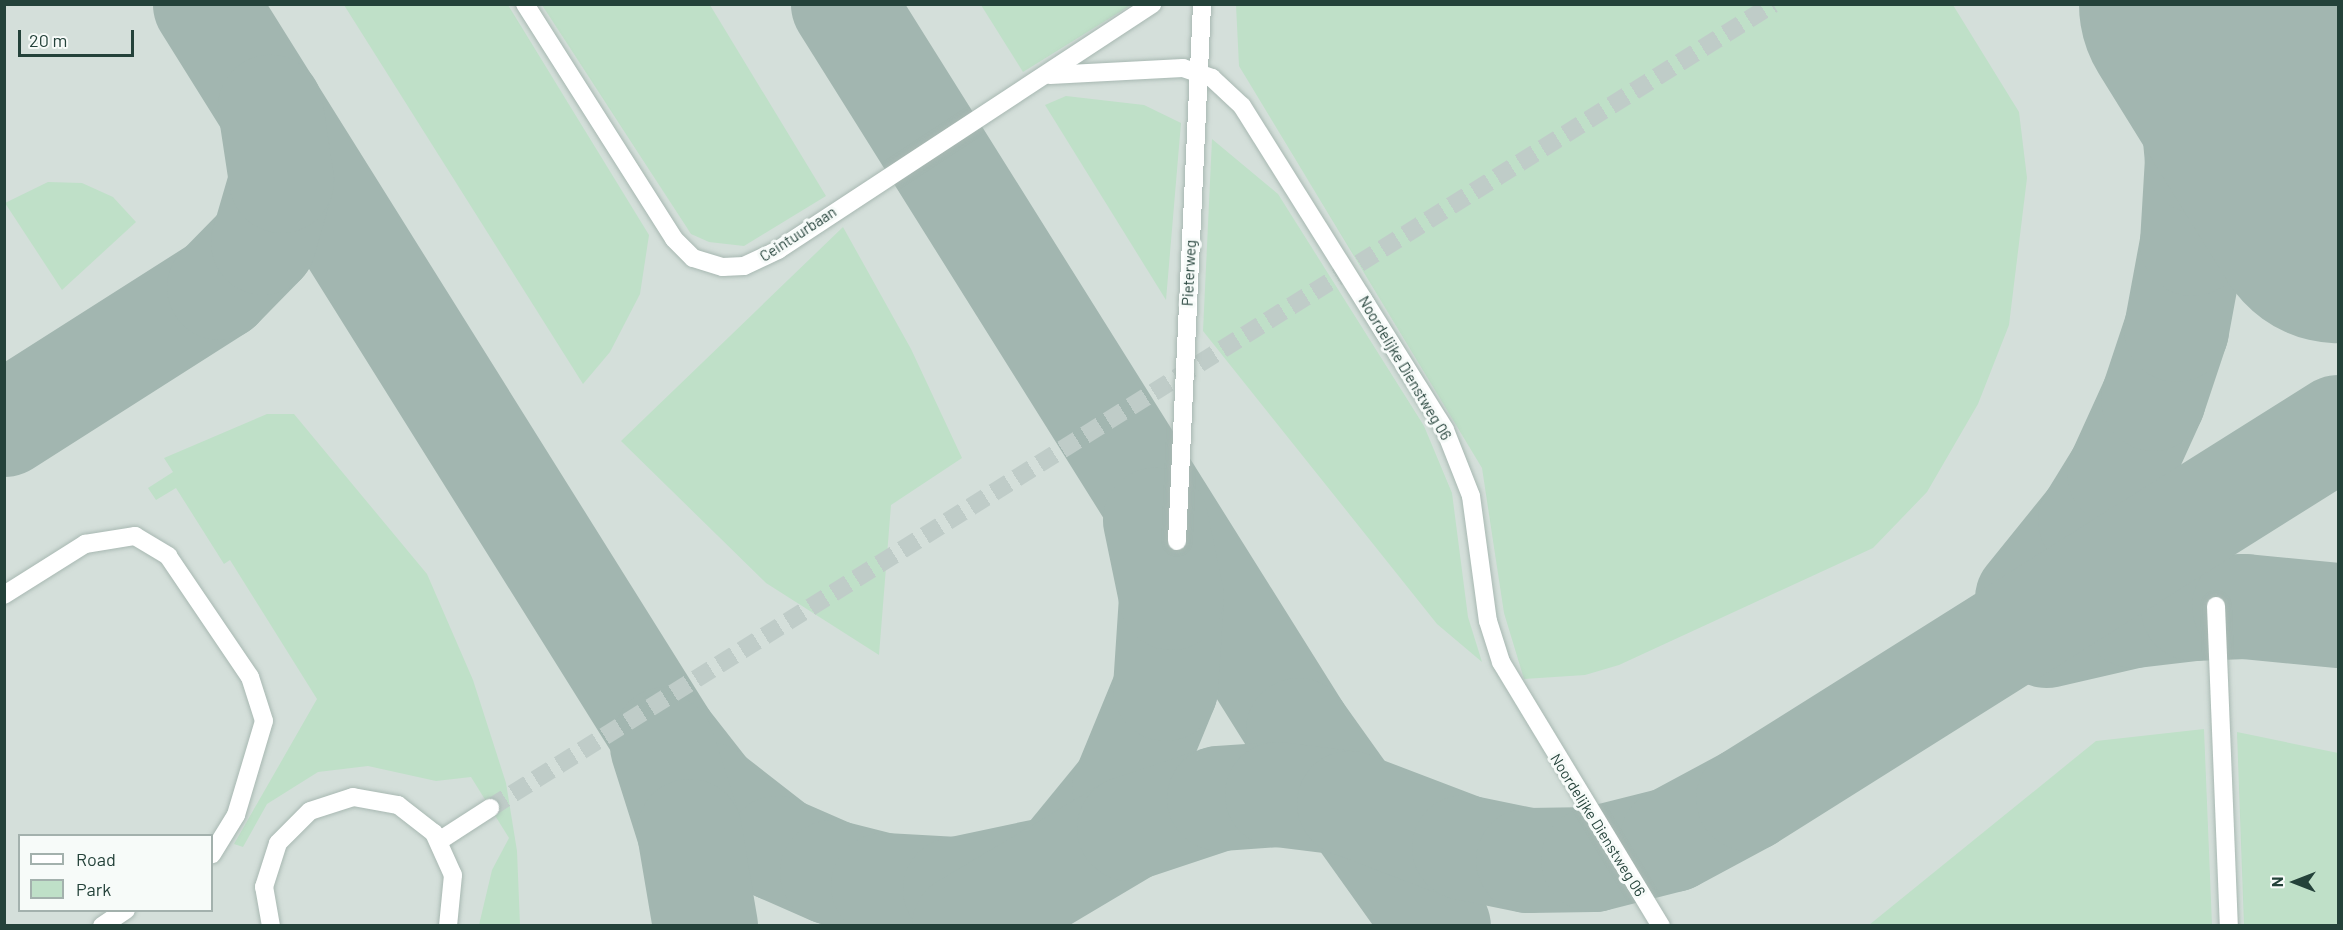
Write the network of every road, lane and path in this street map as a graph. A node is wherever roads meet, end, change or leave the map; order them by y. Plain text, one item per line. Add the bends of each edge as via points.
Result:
1 (525, 4) edge
2 (1152, 4) edge
3 (1202, 4) edge
4 (1199, 72) junction
5 (1050, 75) junction
6 (1177, 540) dead end
7 (4, 594) edge
8 (2216, 606) dead end
9 (490, 808) tunnel mouth
10 (438, 841) junction
11 (213, 852) edge
12 (123, 912) edge
13 (102, 926) edge
14 (271, 926) edge
15 (448, 926) edge
16 (1660, 926) edge
17 (2229, 926) edge

1 - 5 lane, Ceintuurbaan via 674,238 693,258 723,267 744,266 778,250
2 - 5 lane, Ceintuurbaan
3 - 4 lane, Pieterweg
4 - 5 lane via 1163,67
4 - 6 lane, Pieterweg
4 - 16 lane, Noordelijke Dienstweg 06 via 1242,106 1445,430 1472,496 1488,621 1500,662
7 - 11 lane via 85,544 135,536 168,556 250,677 264,721 236,815
8 - 17 lane
9 - 10 lane
10 - 14 lane via 417,817 376,798 342,799 310,811 278,843 268,864 264,887
10 - 15 lane via 453,875
12 - 13 lane

